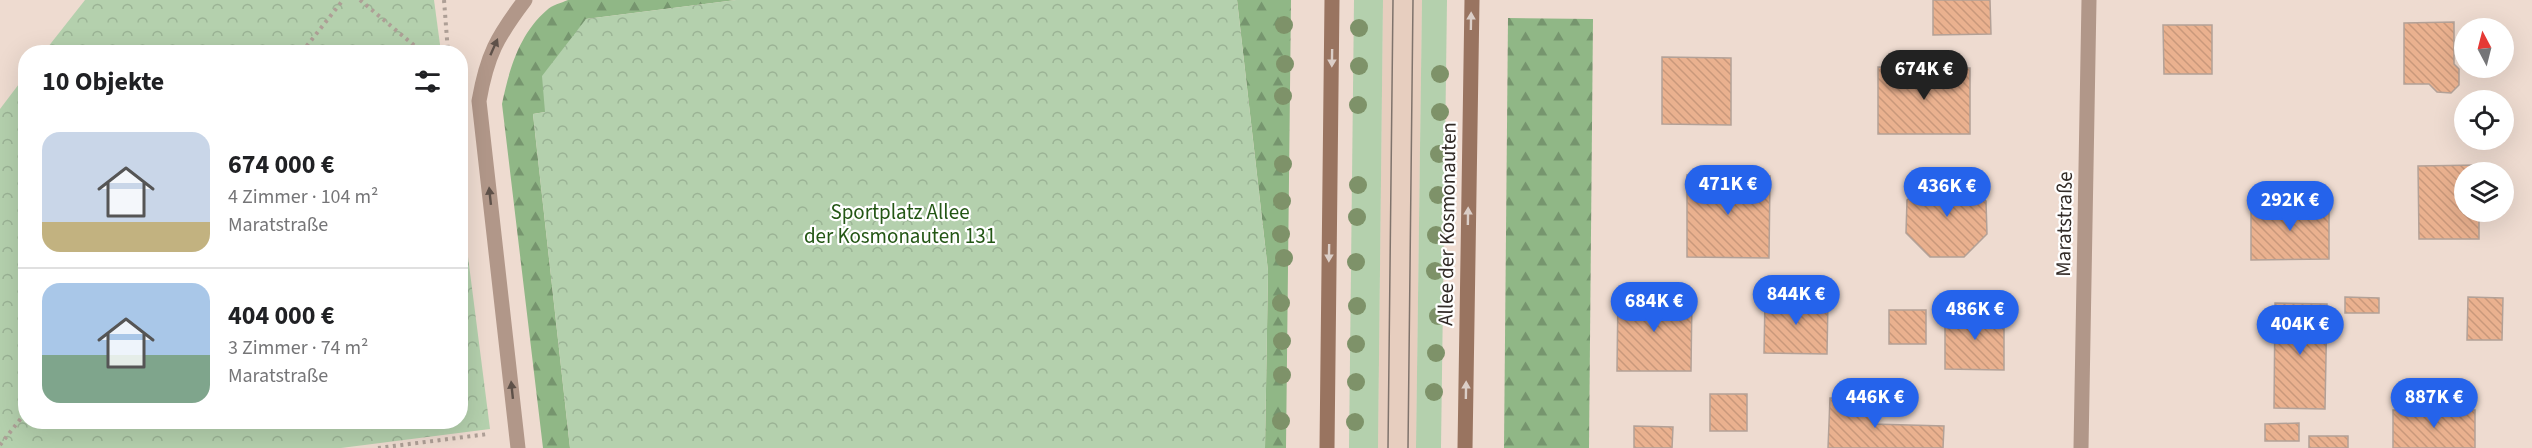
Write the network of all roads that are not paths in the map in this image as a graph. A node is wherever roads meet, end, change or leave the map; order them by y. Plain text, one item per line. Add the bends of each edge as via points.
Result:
1 (525, 0) edge
2 (1332, 0) edge
3 (1472, 0) edge
4 (2089, 0) edge
5 (518, 448) edge
6 (1327, 448) edge
7 (1465, 448) edge
8 (2081, 448) edge

5 -> 1 street via 479,101 485,68 502,30
2 -> 6 main road
7 -> 3 main road, Allee der Kosmonauten
4 - 8 street, Maratstraße

